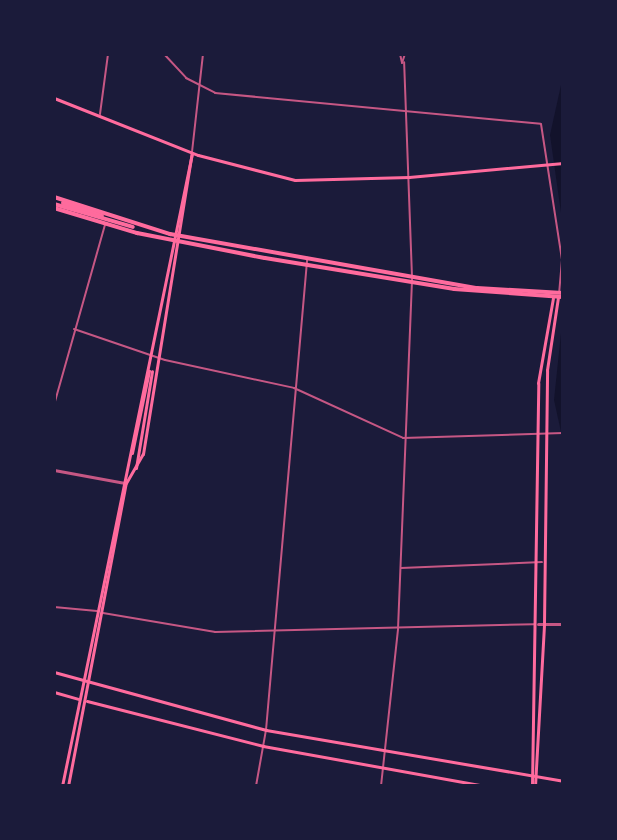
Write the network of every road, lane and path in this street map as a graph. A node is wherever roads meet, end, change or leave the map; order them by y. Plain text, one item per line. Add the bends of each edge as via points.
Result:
1 (108, 54) edge
2 (164, 54) edge
3 (203, 54) edge
4 (400, 54) edge
5 (405, 54) edge
6 (404, 62) junction
7 (199, 87) junction
8 (54, 98) edge
9 (406, 110) junction
10 (100, 114) junction
11 (192, 153) junction
12 (563, 163) edge
13 (409, 177) junction
14 (54, 197) edge
15 (63, 203) dead end
16 (54, 206) edge
17 (106, 224) junction
18 (139, 228) junction
19 (177, 239) junction
20 (307, 260) junction
21 (412, 279) junction
22 (560, 295) edge
23 (74, 329) junction
24 (149, 356) junction
25 (159, 358) junction
26 (294, 388) junction
27 (54, 405) edge
28 (563, 433) edge
29 (538, 435) junction
30 (546, 435) junction
31 (403, 438) junction
32 (128, 463) junction
33 (54, 470) edge
34 (135, 472) junction
35 (124, 483) junction
36 (537, 562) junction
37 (545, 562) junction
38 (400, 568) junction
39 (54, 607) edge
40 (101, 612) junction
41 (538, 624) junction
42 (544, 624) junction
43 (563, 624) edge
44 (274, 629) junction
45 (398, 629) junction
46 (54, 672) edge
47 (87, 681) junction
48 (54, 692) edge
49 (82, 700) junction
50 (266, 730) junction
51 (263, 746) junction
52 (387, 754) junction
53 (384, 770) junction
54 (534, 776) junction
55 (563, 781) edge
56 (65, 786) edge
57 (256, 786) edge
58 (381, 786) edge
59 (486, 786) edge
60 (534, 786) edge

1 - 10 street
2 - 7 street
3 - 7 street
4 - 6 street
5 - 6 street
6 - 9 street
7 - 9 street via 215,93
7 - 11 street
8 - 10 main road
9 - 13 street
9 - 22 street via 541,124 562,260
10 - 11 main road
11 - 13 main road via 295,180
11 - 19 main road
12 - 13 main road
13 - 21 street
14 - 18 main road
15 - 18 main road
16 - 17 main road
16 - 18 main road
17 - 19 main road
17 - 23 street
18 - 19 main road
19 - 20 main road
19 - 24 main road
19 - 25 main road
20 - 21 main road
20 - 26 street
21 - 22 main road
21 - 31 street
22 - 29 main road via 541,352
22 - 30 main road via 549,341
23 - 24 street
23 - 27 street
24 - 25 street
24 - 32 main road
25 - 26 street
25 - 34 main road via 143,454
26 - 31 street
26 - 44 street
28 - 30 street
29 - 30 street
29 - 31 street
29 - 36 main road
30 - 37 main road
31 - 38 street
32 - 34 main road via 150,371
32 - 35 main road
33 - 35 street
34 - 35 main road
35 - 40 main road
36 - 37 street
36 - 38 street
36 - 41 main road
37 - 42 main road
38 - 45 street
39 - 40 street
40 - 44 street via 215,632
40 - 47 main road
41 - 42 street
41 - 45 street
41 - 54 main road
42 - 43 street
42 - 54 main road
44 - 45 street
44 - 50 street
45 - 52 street
46 - 47 main road
47 - 49 main road
47 - 50 main road
48 - 49 main road
49 - 51 main road
49 - 56 main road
50 - 51 street
50 - 52 main road
51 - 53 main road
51 - 57 street
52 - 53 street
52 - 54 main road
53 - 58 street
53 - 59 main road
54 - 55 main road
54 - 60 main road

